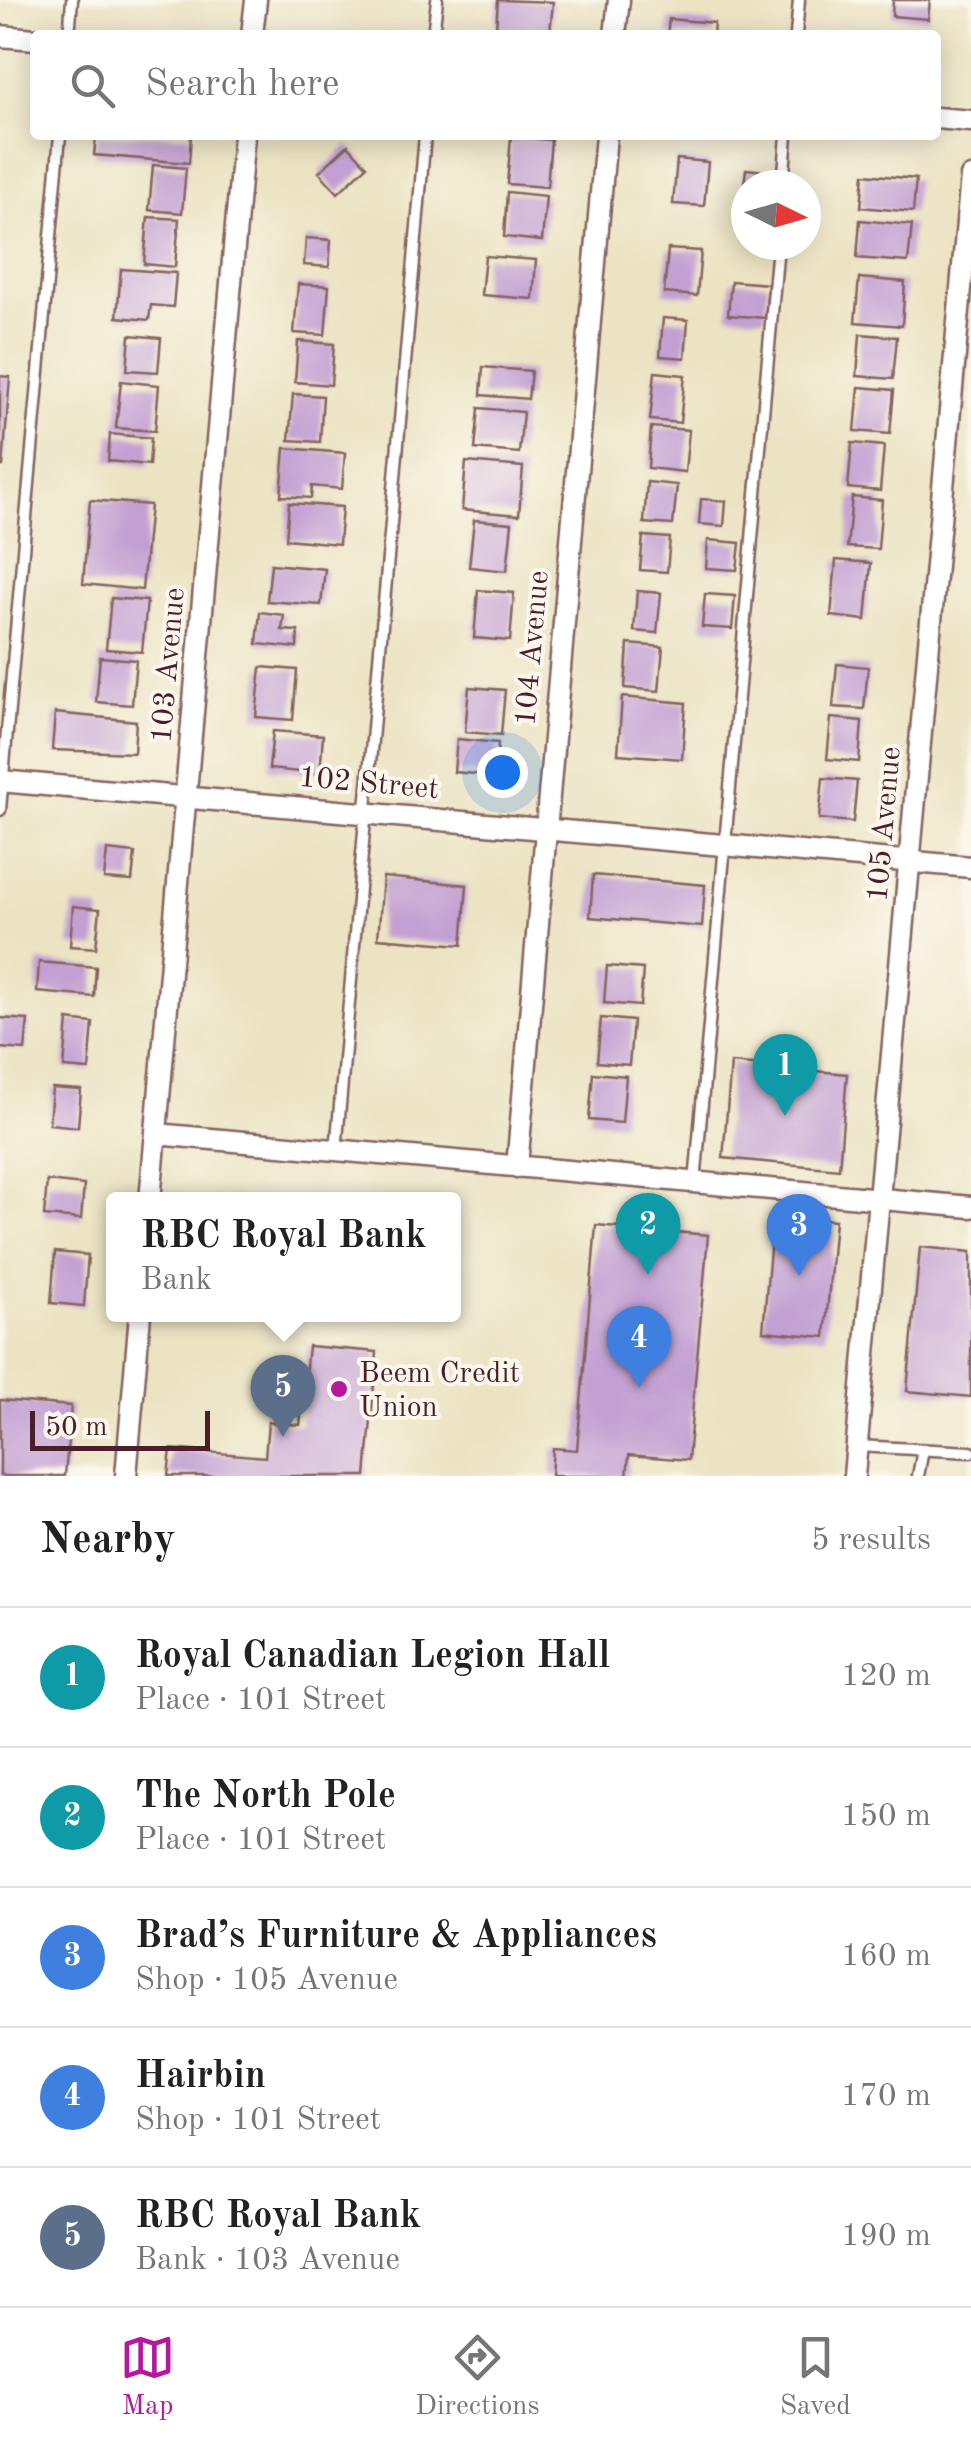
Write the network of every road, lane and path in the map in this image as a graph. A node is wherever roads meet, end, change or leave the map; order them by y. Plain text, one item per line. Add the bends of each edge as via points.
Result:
1 (72, 0) edge
2 (256, 0) edge
3 (436, 0) edge
4 (618, 0) edge
5 (799, 0) edge
6 (69, 30) edge
7 (253, 30) edge
8 (434, 30) edge
9 (615, 30) edge
10 (796, 30) edge
11 (0, 36) edge
12 (30, 39) edge
13 (941, 118) edge
14 (971, 121) edge
15 (60, 140) edge
16 (244, 140) edge
17 (424, 140) edge
18 (606, 140) edge
19 (788, 140) edge
20 (784, 170) edge
21 (971, 177) edge
22 (777, 260) edge
23 (1, 781) edge
24 (186, 795) junction
25 (0, 810) edge
26 (365, 811) junction
27 (545, 828) junction
28 (727, 845) junction
29 (910, 862) junction
30 (971, 868) edge
31 (156, 1134) junction
32 (336, 1152) junction
33 (517, 1166) junction
34 (695, 1183) junction
35 (151, 1192) edge
36 (879, 1199) junction
37 (971, 1208) edge
38 (139, 1322) edge
39 (856, 1446) junction
40 (922, 1450) junction
41 (971, 1452) edge
42 (126, 1476) edge
43 (854, 1476) edge
44 (918, 1476) edge

1 - 6 lane
2 - 7 street
3 - 8 lane
4 - 9 street
5 - 10 lane
11 - 12 street
13 - 14 street
15 - 23 lane
16 - 24 street, 103 Avenue
17 - 26 lane
18 - 27 street, 104 Avenue
19 - 20 lane
21 - 29 street, 105 Avenue
22 - 28 lane
23 - 24 street, 102 Street
23 - 25 lane
24 - 26 street, 102 Street
24 - 31 street, 103 Avenue
26 - 27 street, 102 Street
26 - 32 lane
27 - 28 street, 102 Street
27 - 33 street, 104 Avenue
28 - 29 street, 102 Street
28 - 34 lane
29 - 30 street, 102 Street
29 - 36 street, 105 Avenue
31 - 32 street
31 - 35 street, 103 Avenue
32 - 33 street
33 - 34 street
34 - 36 street
36 - 37 street
36 - 39 street, 105 Avenue
38 - 42 street
39 - 40 lane
39 - 43 street, 105 Avenue
40 - 41 lane
40 - 44 lane

